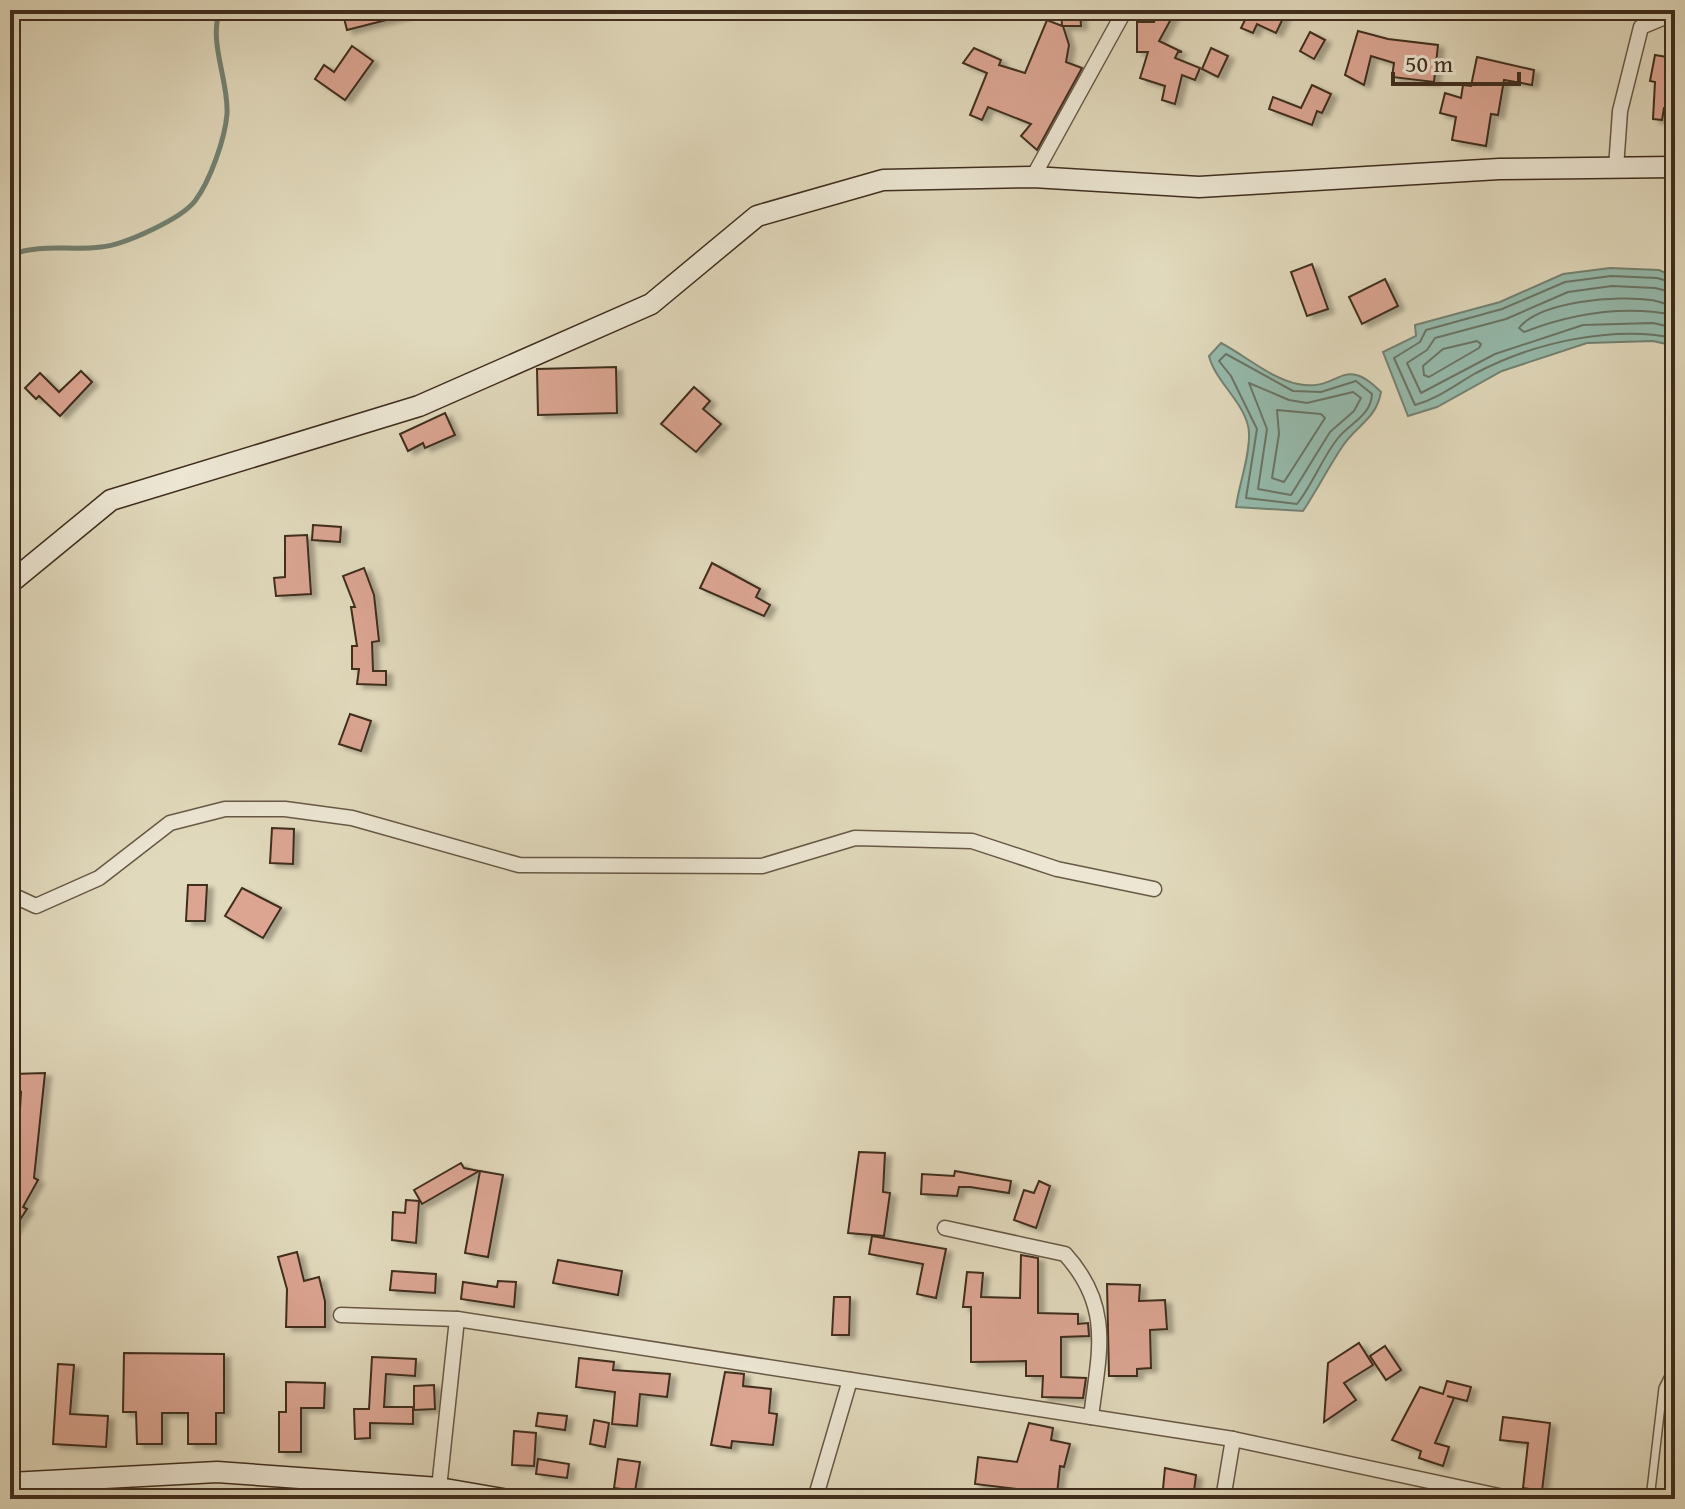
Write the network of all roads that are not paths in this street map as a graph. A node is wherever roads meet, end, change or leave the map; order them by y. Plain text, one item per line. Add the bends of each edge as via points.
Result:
1 (1125, 10) edge
2 (1675, 13) edge
3 (1675, 167) edge
4 (1616, 168) junction
5 (1033, 177) junction
6 (10, 583) edge
7 (1154, 889) dead end
8 (10, 894) edge
9 (945, 1228) dead end
10 (341, 1315) dead end
11 (457, 1319) junction
12 (1675, 1364) edge
13 (850, 1380) junction
14 (1091, 1417) junction
15 (1233, 1439) junction
16 (10, 1483) edge
17 (439, 1488) junction
18 (503, 1499) edge
19 (815, 1499) edge
20 (1223, 1499) edge
21 (1513, 1499) edge
22 (1650, 1499) edge

1 - 5 street
2 - 4 street via 1641,27 1620,111
3 - 4 main road
4 - 5 main road via 1499,169 1199,187
5 - 6 main road via 883,180 757,216 651,304 419,406 111,500
7 - 8 street via 1057,869 972,841 855,838 762,866 519,865 352,818 285,809 225,809 170,823 99,878 36,906
9 - 14 street via 1065,1254 1074,1264 1092,1289 1098,1314
10 - 11 street
11 - 13 street
11 - 17 street
12 - 22 lane via 1663,1388
13 - 14 street
13 - 19 street
14 - 15 street
15 - 20 street
15 - 21 street
16 - 17 main road via 217,1472
17 - 18 main road

